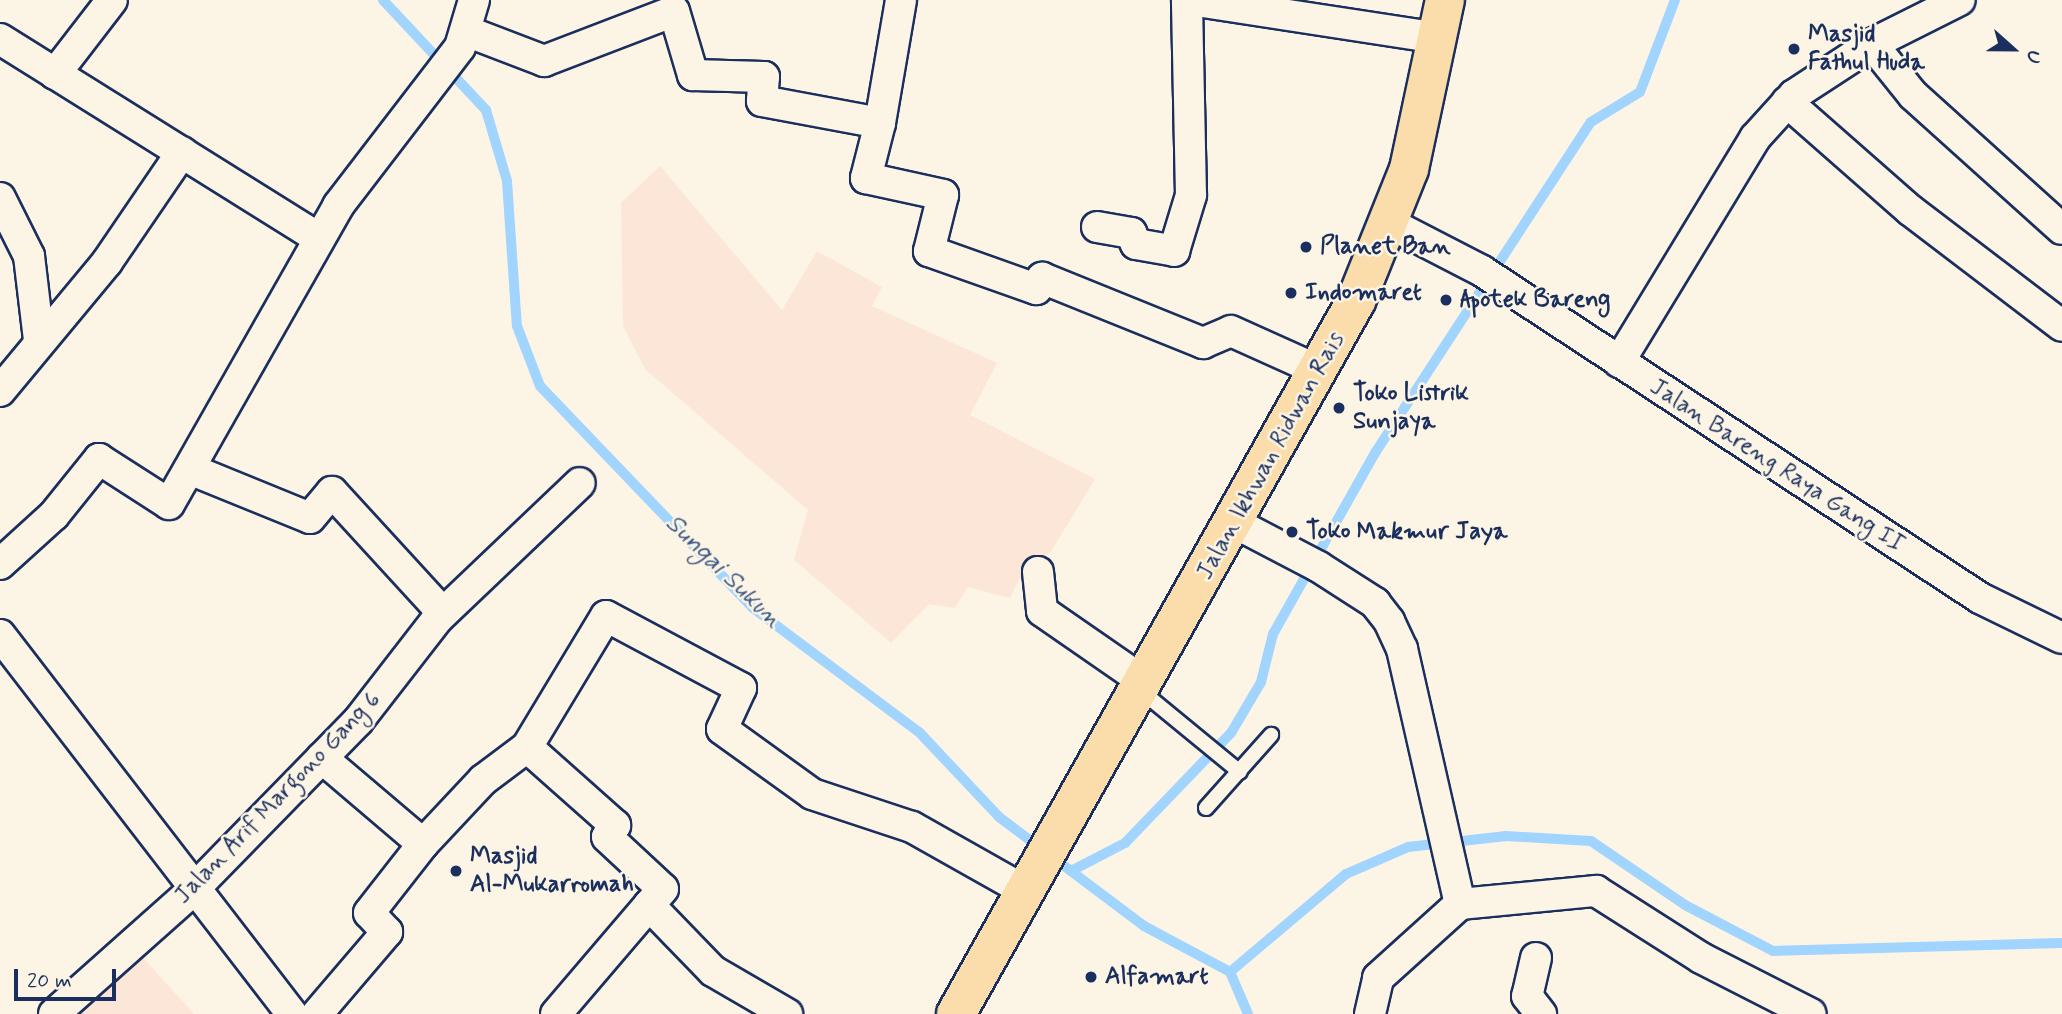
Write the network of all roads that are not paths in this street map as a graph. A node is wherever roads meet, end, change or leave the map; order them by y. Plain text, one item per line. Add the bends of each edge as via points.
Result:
1 (112, 0) edge
2 (474, 0) edge
3 (901, 0) edge
4 (1189, 0) edge
5 (1445, 0) edge
6 (1960, 0) edge
7 (1439, 38) junction
8 (0, 39) edge
9 (463, 39) junction
10 (1872, 44) junction
11 (55, 74) junction
12 (1787, 103) junction
13 (880, 122) junction
14 (182, 152) junction
15 (0, 198) edge
16 (1391, 224) junction
17 (1097, 227) dead end
18 (2062, 229) edge
19 (318, 238) junction
20 (2062, 326) edge
21 (39, 340) junction
22 (1619, 362) junction
23 (1320, 371) junction
24 (0, 391) edge
25 (192, 470) junction
26 (580, 484) dead end
27 (1235, 523) junction
28 (0, 564) edge
29 (1038, 572) dead end
30 (443, 613) junction
31 (0, 635) edge
32 (2062, 638) edge
33 (1139, 688) junction
34 (1272, 735) dead end
35 (527, 747) junction
36 (322, 758) junction
37 (1240, 772) junction
38 (1206, 808) dead end
39 (423, 844) junction
40 (1024, 886) junction
41 (192, 891) junction
42 (1460, 904) junction
43 (649, 905) junction
44 (1536, 958) dead end
45 (54, 1014) edge
46 (292, 1014) edge
47 (317, 1014) edge
48 (556, 1014) edge
49 (787, 1014) edge
50 (956, 1014) edge
51 (1370, 1014) edge
52 (1541, 1014) edge
53 (1811, 1014) edge

1 - 11 street
2 - 9 street
3 - 13 street
4 - 7 street
4 - 17 street via 1191,195 1174,251 1136,244 1131,233
5 - 7 main road, Jalan Ikhwan Ridwan Rais
6 - 10 street
7 - 16 main road, Jalan Ikhwan Ridwan Rais
8 - 11 street
9 - 13 street via 544,61 674,11 693,75 764,77 762,101
9 - 19 street
10 - 12 street
10 - 18 street via 1913,95
11 - 14 street
12 - 20 street via 1910,210
12 - 22 street via 1755,138
13 - 23 street via 866,178 943,195 929,251 1036,289 1042,278 1203,343 1231,331
14 - 19 street
14 - 21 street via 107,261
15 - 21 street via 29,256
16 - 22 street, Jalan Bareng Raya Gang II via 1490,277
16 - 23 main road, Jalan Ikhwan Ridwan Rais
19 - 25 street
21 - 24 street
22 - 32 street, Jalan Bareng Raya Gang II via 1958,584
23 - 27 main road, Jalan Ikhwan Ridwan Rais
25 - 28 street via 169,504 99,459 54,515
25 - 30 street via 310,518 332,492
26 - 30 street, Jalan Arif Margono Gang 6
27 - 33 main road, Jalan Ikhwan Ridwan Rais
27 - 42 street via 1313,564 1374,603 1389,621 1402,649
29 - 33 street via 1042,611
30 - 36 street, Jalan Arif Margono Gang 6
31 - 41 street
33 - 37 lane
33 - 40 main road, Jalan Ikhwan Ridwan Rais
34 - 37 lane
35 - 39 street via 483,780
35 - 40 street via 606,617 741,688 722,729 812,794 912,827
35 - 43 street via 615,825 607,837 663,889
36 - 39 street
36 - 41 street, Jalan Arif Margono Gang 6
37 - 38 lane
39 - 47 street via 369,913 387,932
40 - 50 main road, Jalan Ikhwan Ridwan Rais
41 - 45 street, Jalan Arif Margono Gang 6
41 - 46 street
42 - 51 street via 1378,978
42 - 53 street via 1596,891 1701,958
43 - 48 street
43 - 49 street via 713,971
44 - 52 street via 1527,996

